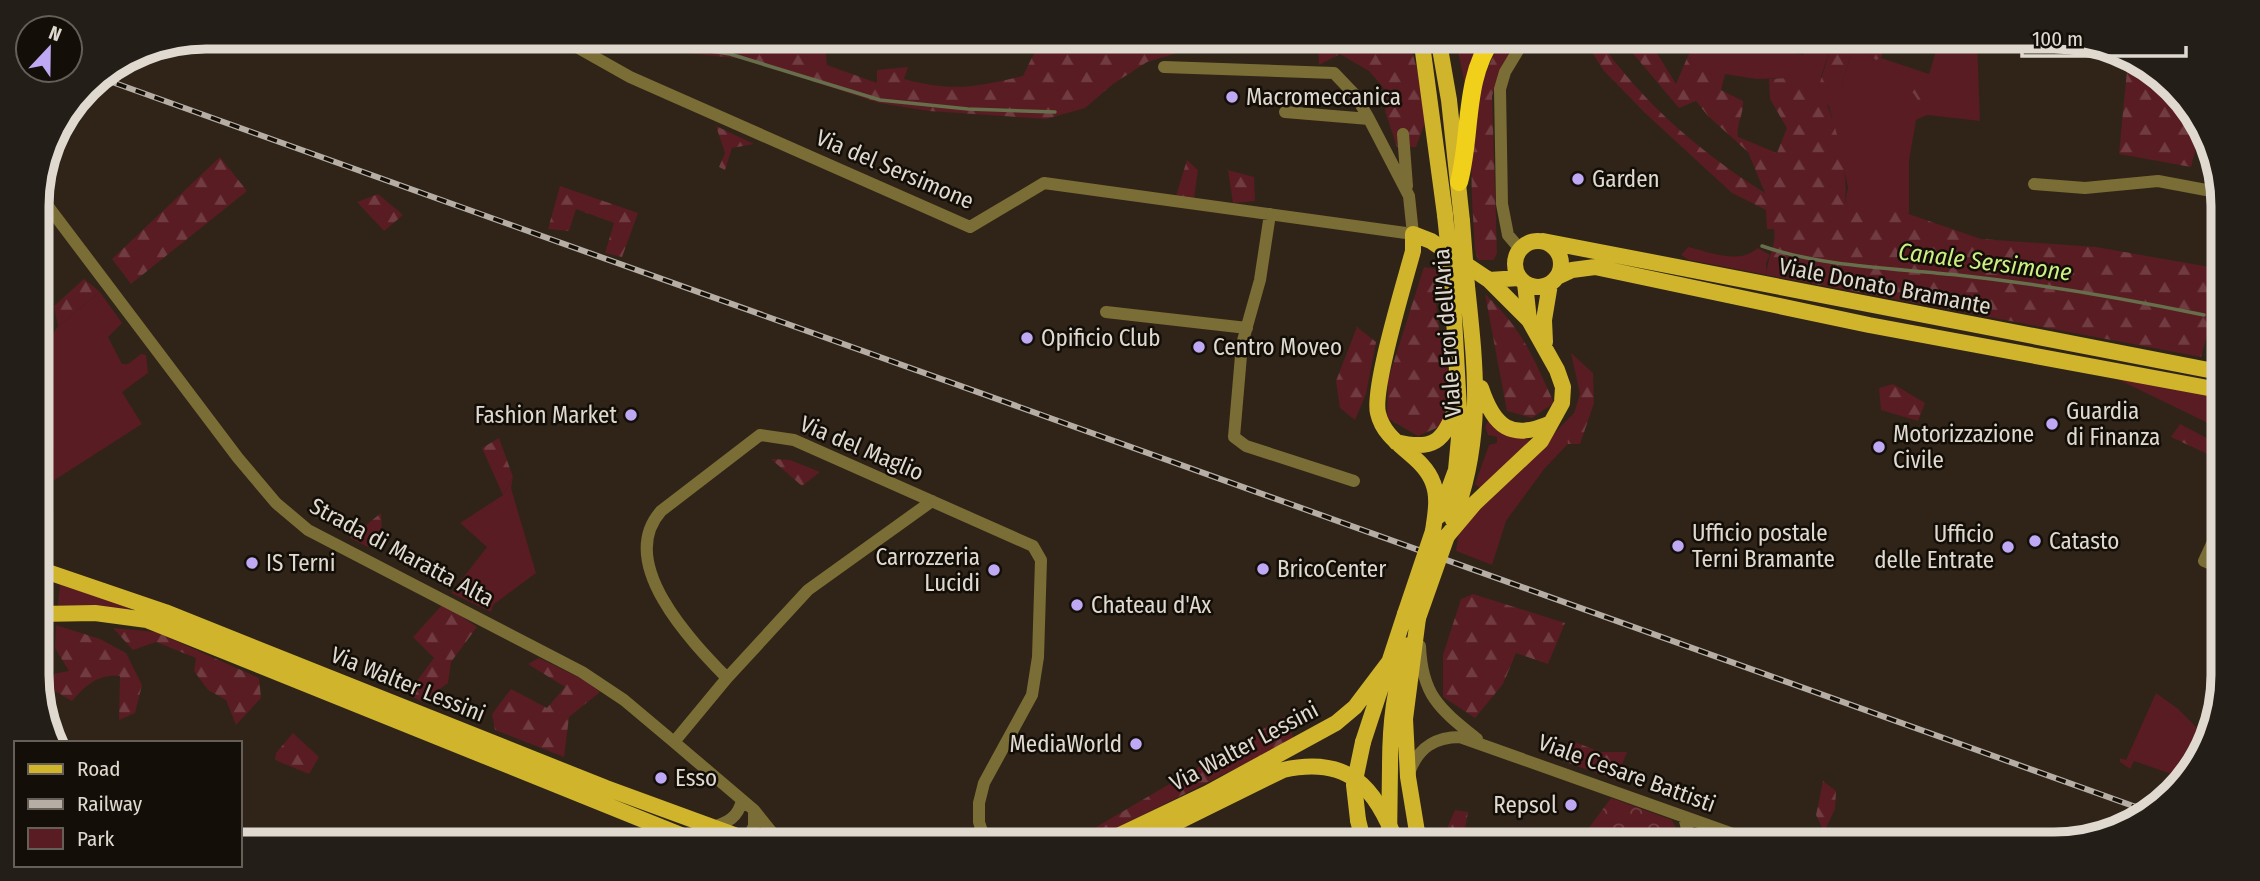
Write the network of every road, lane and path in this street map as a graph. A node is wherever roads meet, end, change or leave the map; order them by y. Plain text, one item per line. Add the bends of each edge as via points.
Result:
1 (580, 49) edge
2 (1423, 49) edge
3 (1442, 49) edge
4 (1486, 49) edge
5 (1519, 49) edge
6 (1164, 67) dead end
7 (1285, 112) dead end
8 (1369, 119) junction
9 (1403, 134) dead end
10 (1459, 182) junction
11 (2034, 184) dead end
12 (2210, 191) edge
13 (1407, 194) junction
14 (49, 209) edge
15 (1270, 214) junction
16 (1413, 234) junction
17 (1543, 242) junction
18 (1518, 253) junction
19 (1474, 270) junction
20 (1489, 281) junction
21 (1522, 281) junction
22 (1554, 281) junction
23 (1460, 284) junction
24 (1106, 312) dead end
25 (1529, 320) junction
26 (1247, 328) junction
27 (1546, 345) junction
28 (2211, 370) edge
29 (1476, 374) junction
30 (2211, 389) edge
31 (1459, 396) junction
32 (1553, 422) junction
33 (1394, 441) junction
34 (1354, 481) dead end
35 (932, 501) junction
36 (1440, 533) junction
37 (2211, 546) edge
38 (2211, 564) edge
39 (49, 574) edge
40 (49, 614) edge
41 (1412, 616) junction
42 (1406, 666) junction
43 (727, 678) junction
44 (1479, 741) junction
45 (674, 742) junction
46 (1408, 777) junction
47 (742, 800) junction
48 (754, 810) junction
49 (1684, 817) junction
50 (1707, 825) junction
51 (711, 828) junction
52 (672, 832) edge
53 (723, 832) edge
54 (754, 832) edge
55 (772, 832) edge
56 (983, 832) edge
57 (1126, 832) edge
58 (1157, 832) edge
59 (1360, 832) edge
60 (1389, 832) edge
61 (1392, 832) edge
62 (1417, 832) edge
63 (1690, 832) edge
64 (1702, 832) edge
65 (1727, 832) edge

1 - 15 street, Via del Sersimone via 630,77 970,227 1044,183
2 - 23 main road, Viale Eroi dell'Aria, bridge via 1445,215
3 - 10 main road, Viale Eroi dell'Aria
4 - 10 highway via 1472,82
5 - 18 street via 1500,89 1502,204 1508,235
6 - 8 street via 1334,73 1356,96
7 - 8 street
8 - 13 street
9 - 13 street
10 - 23 main road, Viale Eroi dell'Aria, bridge
11 - 12 street via 2085,188 2158,181
13 - 16 street
14 - 45 street, Strada di Maratta Alta via 276,503 308,530 582,672
15 - 16 street, Via del Sersimone
15 - 26 street
16 - 19 main road
16 - 33 main road via 1413,251 1376,403 1378,416
17 - 18 main road, Viale Donato Bramante via 1531,242
17 - 22 main road via 1560,256
17 - 28 main road, Viale Donato Bramante
18 - 19 main road, Viale Donato Bramante via 1496,271
18 - 21 main road
19 - 20 main road
20 - 21 main road, Viale Donato Bramante
20 - 25 main road
21 - 22 main road, Viale Donato Bramante via 1537,288
21 - 25 main road
22 - 27 main road via 1544,320
22 - 30 main road, Viale Donato Bramante via 1572,270 1595,267 1869,325
23 - 29 main road, Viale Eroi dell'Aria
23 - 31 main road, Viale Eroi dell'Aria
24 - 26 street
25 - 27 main road
26 - 34 street via 1234,437 1247,446
27 - 32 main road via 1563,387
29 - 32 main road via 1488,410 1500,424 1532,432
29 - 36 main road, Viale Eroi dell'Aria via 1471,467
31 - 33 main road via 1448,429 1436,442 1416,447
31 - 36 main road, Viale Eroi dell'Aria via 1456,470
32 - 36 main road via 1541,441
33 - 36 main road via 1428,472
35 - 43 street, Via del Maglio via 808,590
35 - 43 street, Via del Maglio via 794,440 760,435 661,511 648,542 660,599
35 - 56 street, Via del Maglio via 1032,546 1041,560 1032,695 984,783 979,803
36 - 41 main road, Viale Eroi dell'Aria, bridge
37 - 38 street via 2204,561
39 - 51 main road, Via Walter Lessini via 178,617
40 - 52 main road, Via Walter Lessini via 95,612 147,620
41 - 42 main road
41 - 42 main road
42 - 44 street, Viale Cesare Battisti via 1441,710
42 - 46 main road
42 - 57 main road, Via Walter Lessini via 1336,723 1209,793
42 - 59 main road, bridge via 1363,742 1354,785
42 - 60 main road, bridge via 1390,726
43 - 45 street, Via del Maglio
44 - 46 street, Viale Cesare Battisti via 1460,737 1434,740 1416,756
44 - 49 street, Viale Cesare Battisti
45 - 47 street, Strada di Maratta Alta
46 - 62 main road
47 - 48 street, Strada di Maratta Alta
47 - 51 street via 739,813
48 - 54 street
48 - 55 street, Strada di Maratta Alta
49 - 50 street, Viale Cesare Battisti
49 - 63 street
50 - 64 street
50 - 65 street, Viale Cesare Battisti
51 - 53 main road, Via Walter Lessini
58 - 61 main road, Via Walter Lessini via 1299,766 1338,771 1366,787

